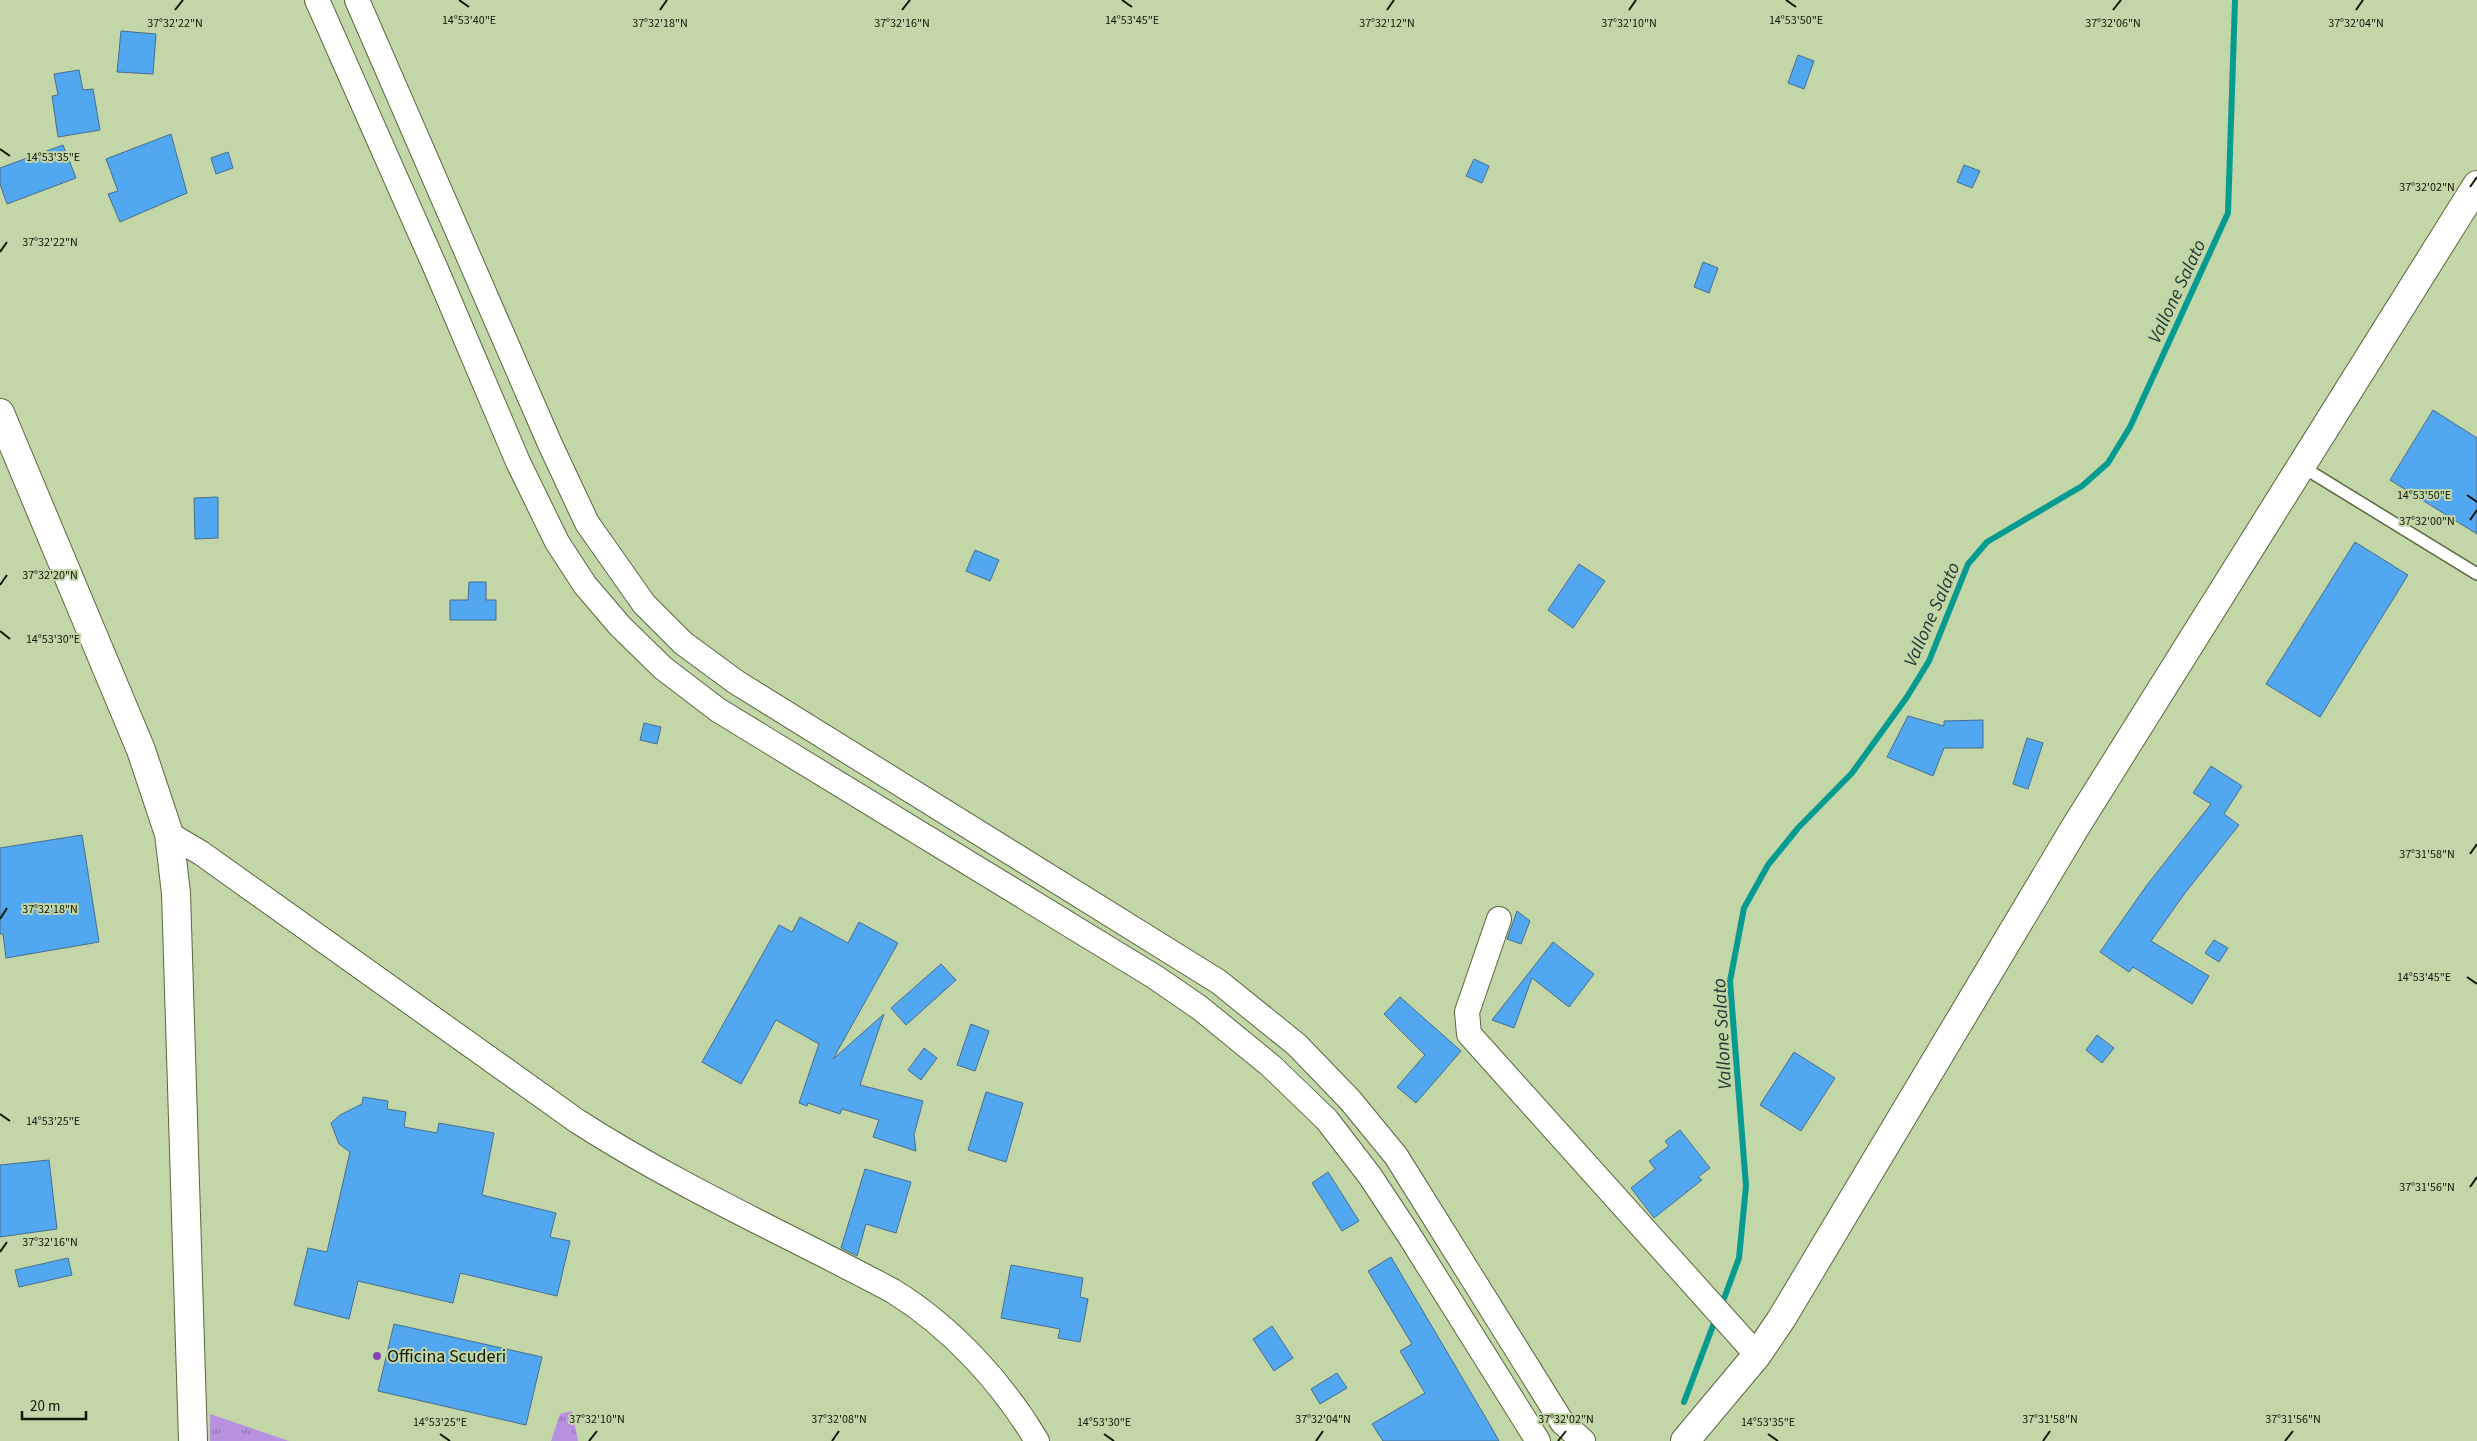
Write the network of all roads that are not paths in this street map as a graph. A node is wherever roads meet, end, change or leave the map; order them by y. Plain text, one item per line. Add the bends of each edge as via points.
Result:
1 (317, 0) edge
2 (357, 0) edge
3 (2477, 185) edge
4 (0, 413) edge
5 (2302, 466) junction
6 (2477, 574) edge
7 (169, 834) junction
8 (1499, 919) dead end
9 (1757, 1355) junction
10 (193, 1441) edge
11 (1037, 1441) edge
12 (1538, 1441) edge
13 (1583, 1441) edge
14 (1685, 1441) edge

1 - 12 street via 518,462 557,542 585,585 620,626 663,668 718,710 1155,977 1200,1008 1271,1066 1327,1120 1370,1176
2 - 13 street via 550,444 588,523 644,604 683,643 736,682 1219,982 1297,1045 1350,1100 1396,1156 1562,1422
3 - 5 main road
4 - 7 main road via 140,750
5 - 6 lane
5 - 9 main road via 2076,826
7 - 10 main road via 176,892
7 - 11 street via 201,853 623,1151 878,1282 920,1308 991,1378 1022,1416
8 - 9 street via 1467,1012 1469,1034
9 - 14 main road

